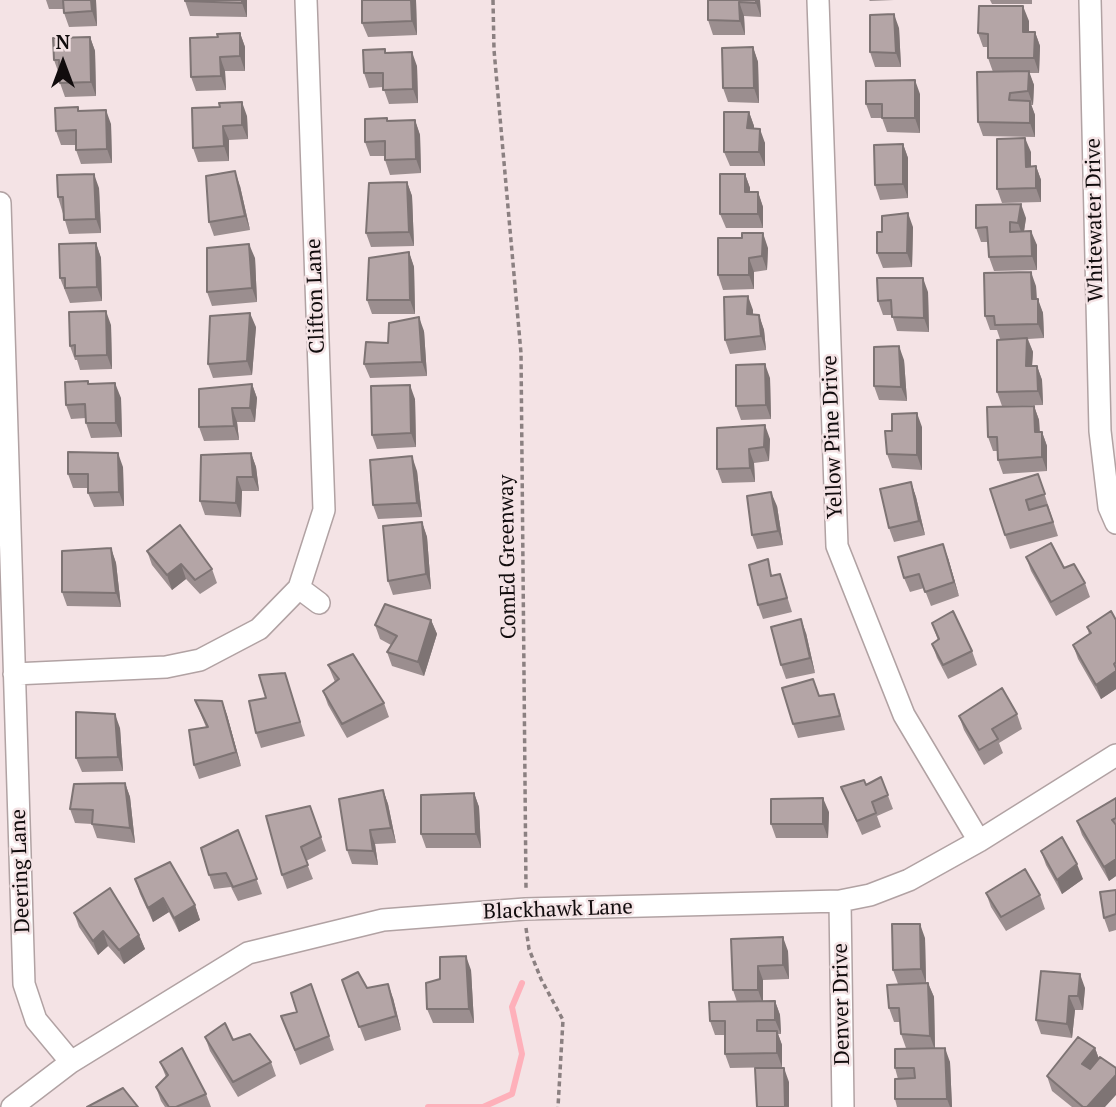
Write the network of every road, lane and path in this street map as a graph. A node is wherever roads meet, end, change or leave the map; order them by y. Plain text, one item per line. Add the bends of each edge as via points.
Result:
1 (306, 0) edge
2 (493, 0) edge
3 (818, 0) edge
4 (1090, 0) edge
5 (0, 203) edge
6 (1116, 523) edge
7 (299, 588) junction
8 (319, 603) dead end
9 (15, 674) junction
10 (1116, 755) edge
11 (979, 841) junction
12 (840, 901) junction
13 (525, 909) junction
14 (71, 1062) junction
15 (12, 1107) edge
16 (558, 1107) edge
17 (844, 1107) edge

1 - 7 street, Clifton Lane via 324,510
2 - 13 path, ComEd Greenway via 521,354
3 - 11 street, Yellow Pine Drive via 837,546 904,715
4 - 6 street, Whitewater Drive via 1100,431 1109,507
5 - 9 street, Deering Lane
7 - 8 street
7 - 9 street, Clifton Lane via 259,629 200,660 166,667
9 - 14 street, Deering Lane via 24,984 36,1020
10 - 11 street, Blackhawk Lane
11 - 12 street, Blackhawk Lane via 909,880
12 - 13 street, Blackhawk Lane
12 - 17 street, Denver Drive
13 - 14 street, Blackhawk Lane via 383,920 248,953
13 - 16 path, ComEd Greenway via 529,949 563,1020
14 - 15 street, Blackhawk Lane

